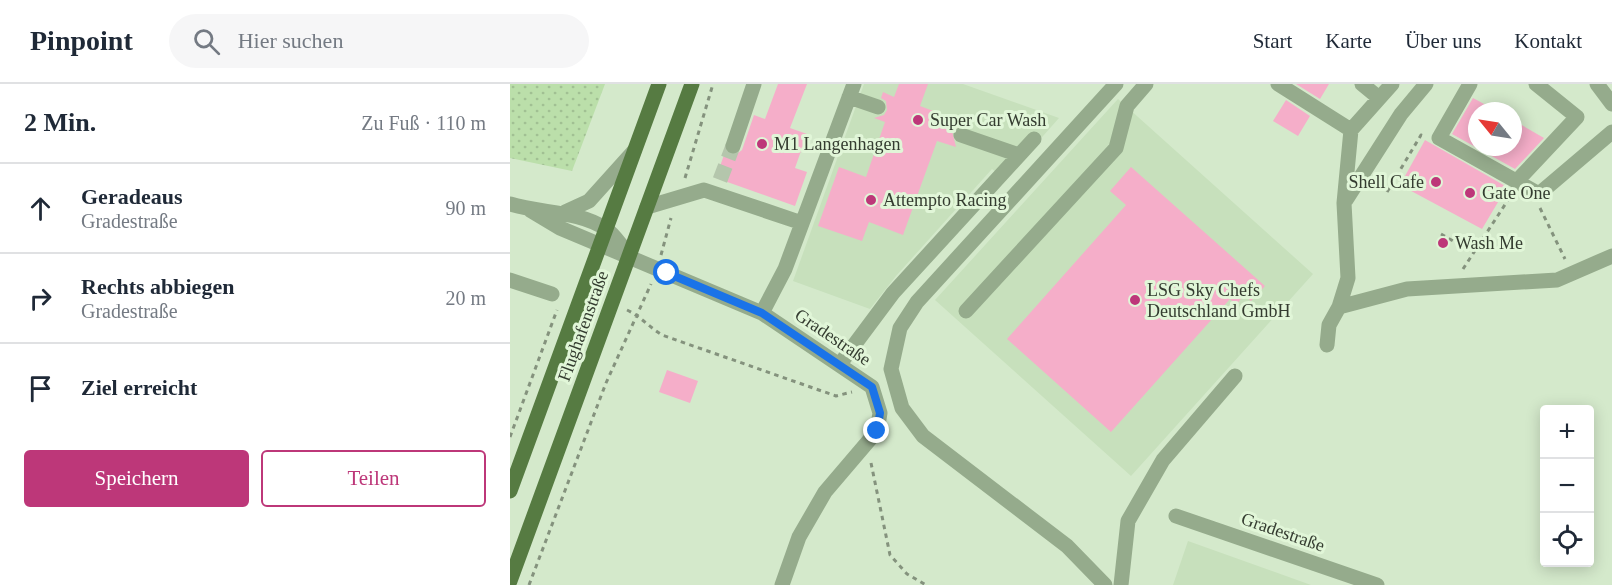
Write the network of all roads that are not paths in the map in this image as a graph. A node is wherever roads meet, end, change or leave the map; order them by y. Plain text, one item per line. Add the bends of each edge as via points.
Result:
1 (659, 84) edge
2 (692, 84) edge
3 (1116, 84) edge
4 (1278, 84) edge
5 (1362, 84) edge
6 (1392, 84) edge
7 (1426, 84) edge
8 (1470, 84) edge
9 (1536, 84) edge
10 (1597, 84) edge
11 (754, 85) edge
12 (1146, 85) edge
13 (851, 91) edge
14 (1379, 98) junction
15 (1612, 104) edge
16 (878, 106) dead end
17 (1351, 130) junction
18 (1612, 132) edge
19 (961, 135) dead end
20 (1034, 140) dead end
21 (733, 146) tunnel mouth
22 (636, 149) junction
23 (1019, 155) junction
24 (1517, 182) junction
25 (1344, 203) junction
26 (510, 204) edge
27 (647, 207) junction
28 (530, 210) junction
29 (566, 212) junction
30 (802, 223) junction
31 (606, 229) junction
32 (601, 244) junction
33 (630, 256) junction
34 (1612, 256) edge
35 (510, 280) edge
36 (556, 297) road end
37 (966, 311) dead end
38 (762, 313) junction
39 (840, 364) junction
40 (1235, 376) dead end
41 (515, 464) edge
42 (510, 491) edge
43 (1176, 516) dead end
44 (510, 581) edge
45 (782, 585) edge
46 (1105, 585) edge
47 (1121, 585) edge
48 (1377, 585) edge

1 - 22 main road, Flughafenstraße
2 - 27 main road, Flughafenstraße
3 - 46 street via 917,302 900,328 891,369 902,408 923,436 1067,546
4 - 17 street
5 - 14 street
6 - 14 street
7 - 25 street via 1401,114
8 - 24 street via 1439,138
9 - 24 street via 1576,117
10 - 15 street
11 - 21 street
12 - 37 street via 1127,106 1116,148
13 - 16 street
13 - 30 street
14 - 17 street
17 - 25 street
18 - 24 street via 1539,194
19 - 23 street
20 - 23 street
22 - 29 street via 589,201
22 - 31 main road, Flughafenstraße
23 - 39 street via 894,293
25 - 34 street via 1348,278 1339,307 1407,289 1557,280
26 - 28 street
27 - 30 street via 713,187
27 - 33 main road, Flughafenstraße
28 - 29 street
28 - 32 street, Gradestraße via 560,228
29 - 31 street
30 - 38 street via 785,270
31 - 32 main road, Flughafenstraße
31 - 33 street
32 - 33 street, Gradestraße
32 - 41 main road, Flughafenstraße
33 - 38 street, Gradestraße
33 - 44 main road, Flughafenstraße
35 - 36 street
38 - 39 street, Gradestraße
39 - 45 street, Gradestraße via 872,387 880,413 877,431 825,492 799,537
40 - 47 street via 1163,460 1128,521
41 - 42 main road, Flughafenstraße
43 - 48 street, Gradestraße

